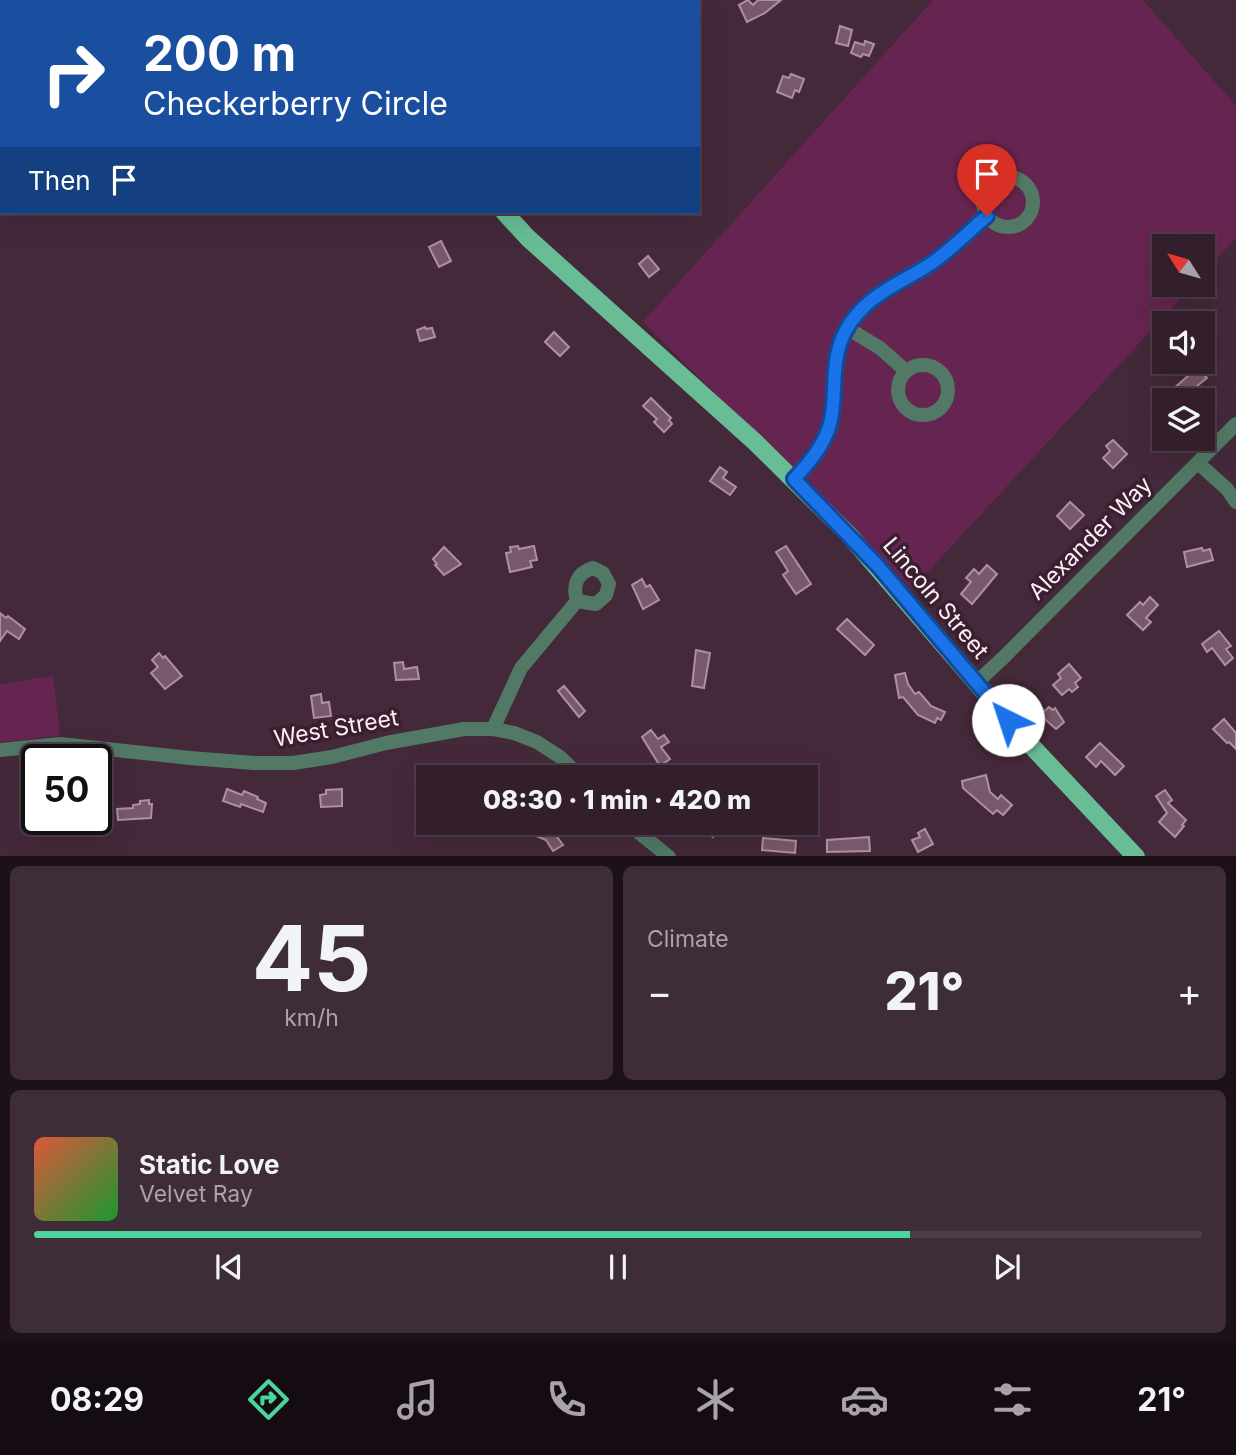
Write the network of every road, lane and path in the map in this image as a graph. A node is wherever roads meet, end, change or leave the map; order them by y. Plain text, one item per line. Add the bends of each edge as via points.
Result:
1 (505, 214) edge
2 (987, 216) dead end
3 (847, 328) junction
4 (906, 371) dead end
5 (1236, 424) edge
6 (1198, 463) junction
7 (794, 479) junction
8 (1236, 502) edge
9 (577, 601) dead end
10 (976, 683) junction
11 (493, 729) junction
12 (0, 750) edge
13 (568, 765) edge
14 (642, 835) edge
15 (669, 856) edge
16 (1136, 856) edge

1 - 7 main road, Lincoln Street
2 - 3 street via 940,257 871,299
3 - 4 street
3 - 7 street via 835,356 831,421 817,452
5 - 6 street, Alexander Way
6 - 8 street
6 - 10 street, Alexander Way
7 - 10 main road, Lincoln Street via 878,566
9 - 11 street via 521,668
10 - 16 main road, Lincoln Street
11 - 12 street, West Street via 464,729 293,763 60,744
11 - 13 street, West Street via 537,743
14 - 15 street

